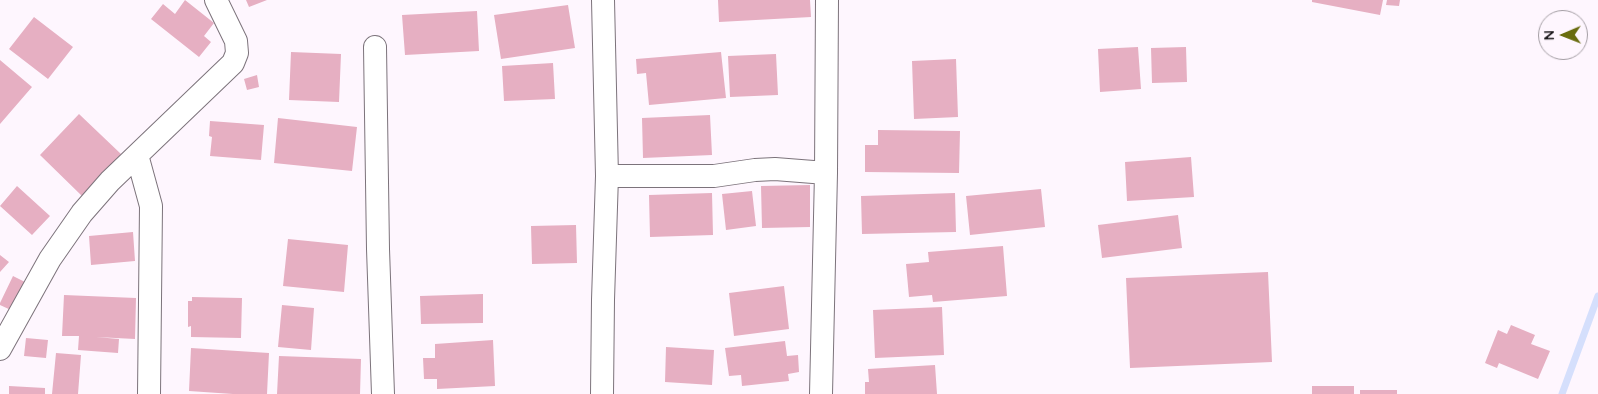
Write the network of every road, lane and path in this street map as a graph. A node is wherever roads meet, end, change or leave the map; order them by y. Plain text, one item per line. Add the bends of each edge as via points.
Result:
1 (216, 0) edge
2 (603, 0) edge
3 (827, 0) edge
4 (375, 47) dead end
5 (137, 155) junction
6 (826, 173) junction
7 (607, 176) junction
8 (0, 349) edge
9 (150, 394) edge
10 (383, 394) edge
11 (602, 394) edge
12 (821, 394) edge

1 - 5 street via 236,41 237,53 233,63
2 - 7 street
3 - 6 street
4 - 10 street
5 - 8 street via 82,213 50,259
5 - 9 street via 151,206
6 - 7 street via 775,169 714,176
6 - 12 street
7 - 11 street

